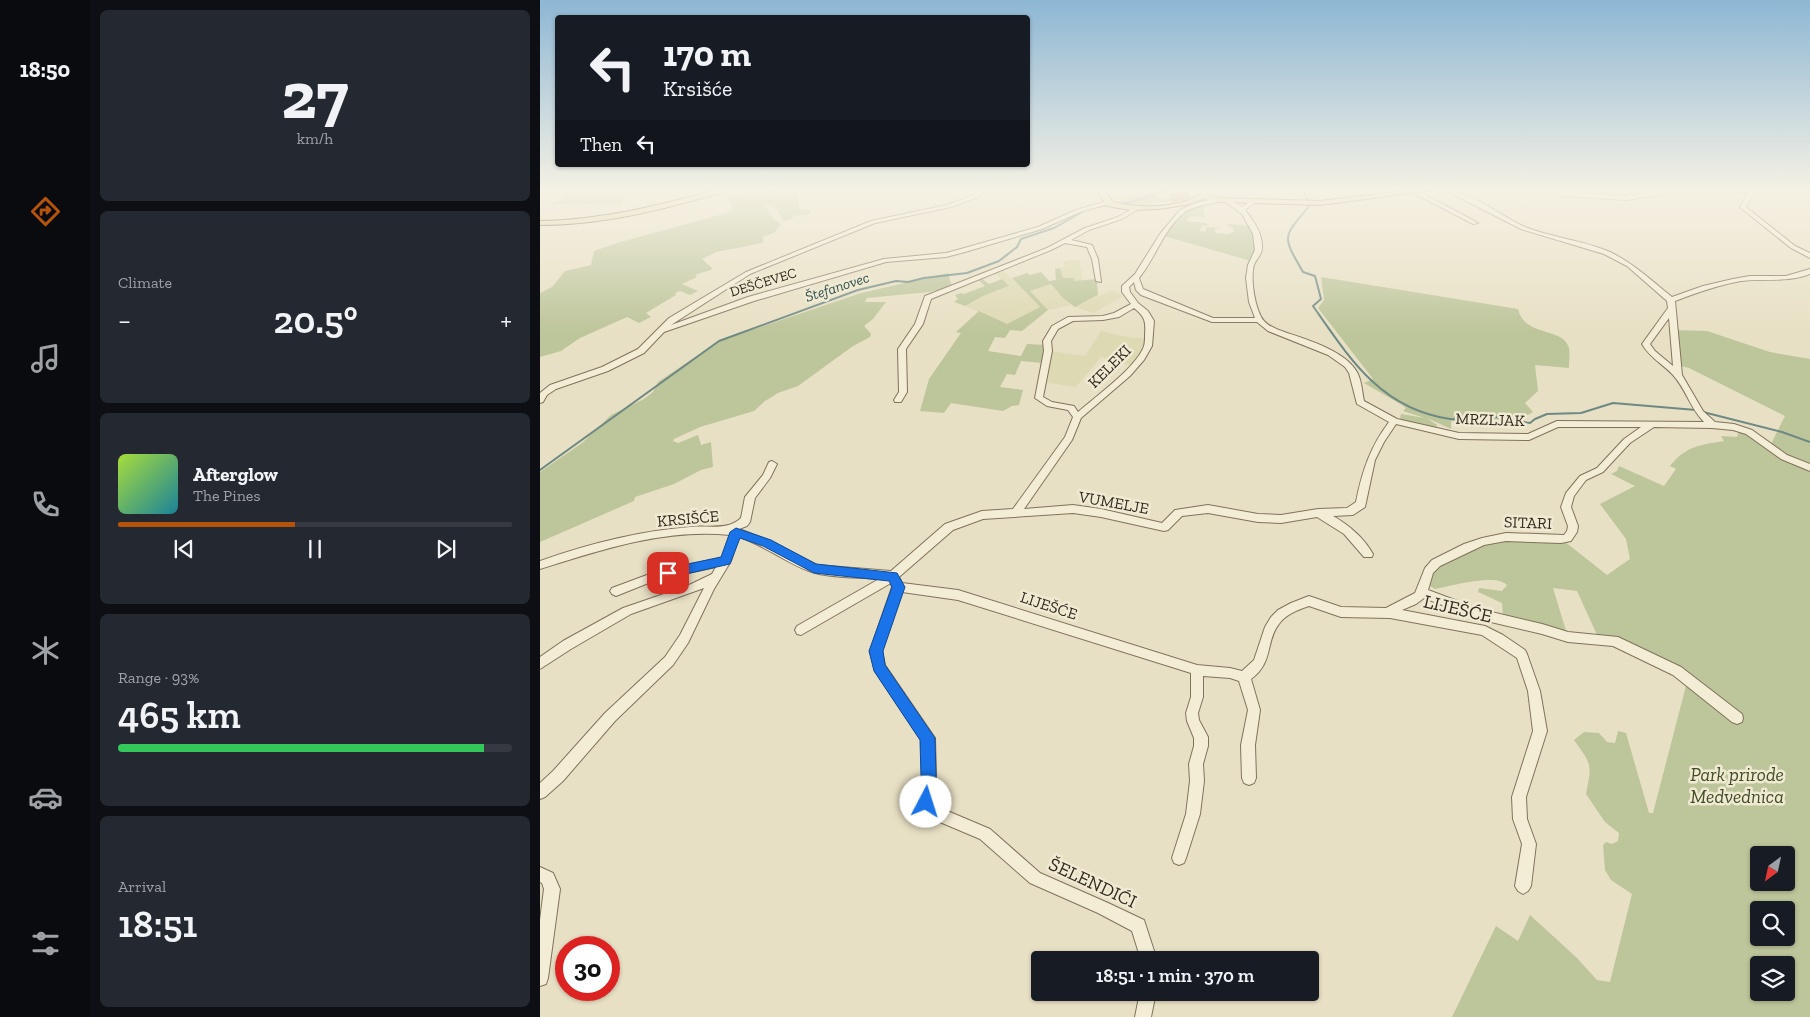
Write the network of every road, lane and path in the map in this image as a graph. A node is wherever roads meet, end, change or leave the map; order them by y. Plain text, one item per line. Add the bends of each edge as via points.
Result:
1 (834, 237) edge
2 (1008, 237) edge
3 (1070, 237) edge
4 (1161, 237) edge
5 (1258, 237) edge
6 (1554, 237) edge
7 (1785, 238) joint
8 (1063, 241) junction
9 (1810, 247) edge
10 (1810, 256) edge
11 (1810, 271) edge
12 (1136, 278) junction
13 (1098, 281) dead end
14 (1135, 305) junction
15 (1671, 305) junction
16 (1260, 320) junction
17 (663, 330) junction
18 (1678, 375) junction
19 (541, 394) edge
20 (898, 400) dead end
21 (1077, 417) junction
22 (1394, 421) junction
23 (1653, 424) junction
24 (1712, 425) junction
25 (772, 464) dead end
26 (1810, 468) edge
27 (1017, 511) junction
28 (1318, 513) junction
29 (732, 531) junction
30 (1368, 554) dead end
31 (726, 561) junction
32 (540, 565) edge
33 (716, 576) junction
34 (895, 581) junction
35 (616, 591) dead end
36 (1422, 592) junction
37 (1390, 613) junction
38 (801, 630) dead end
39 (540, 664) edge
40 (1197, 670) junction
41 (1244, 677) junction
42 (1737, 718) dead end
43 (1250, 778) dead end
44 (540, 792) edge
45 (1179, 858) dead end
46 (540, 874) edge
47 (1523, 886) dead end
48 (1146, 951) edge
49 (540, 978) edge
50 (1146, 1001) edge
51 (1143, 1017) edge

1 - 17 street via 739,278 672,320
2 - 17 street, DEŠČEVEC via 946,255 886,260 750,299
3 - 8 street
4 - 12 street
5 - 16 street via 1259,249 1251,265 1249,287
6 - 15 street via 1606,253 1629,265
7 - 9 street
7 - 10 street
8 - 13 street via 1090,246
8 - 20 street via 928,298 919,324 902,349 903,392
11 - 15 street via 1800,276 1741,279 1689,293
12 - 14 street, KELEKI via 1124,288
12 - 16 street via 1144,293 1206,319
14 - 21 street, KELEKI via 1150,321 1148,346 1127,374
14 - 21 street via 1110,317 1067,320 1051,332 1038,398 1071,408
15 - 18 street
15 - 18 street via 1663,323 1646,344 1649,351 1670,365
16 - 22 street, MRZLJAK via 1267,328 1305,342 1344,362 1354,374 1360,402
17 - 19 street, DEŠČEVEC via 630,358
18 - 24 street via 1698,409
21 - 27 street via 1069,438
22 - 23 street, MRZLJAK via 1459,436 1529,437 1557,424
22 - 28 street, VUMELJE via 1379,440 1367,467 1361,504 1348,512
23 - 24 street, MRZLJAK
23 - 36 street, SITARI via 1627,441 1600,470 1583,478 1569,495 1566,507 1574,526 1567,538 1512,535 1480,542 1437,562 1425,578
24 - 26 street, MRZLJAK via 1749,432 1784,457
25 - 29 street via 750,497 746,519
27 - 28 street, VUMELJE via 1073,509 1164,527 1180,513 1208,509 1281,519
27 - 34 street via 982,515 949,527
28 - 30 street via 1332,519 1357,538
29 - 31 street
29 - 32 street, KRSIŠĆE via 686,531 625,541
29 - 34 street, KRSIŠĆE via 767,543 814,569
31 - 33 street
31 - 35 street via 655,576
33 - 39 street via 691,589 627,611
33 - 44 street via 684,639 668,661
34 - 38 street
34 - 40 street, LIJEŠĆE via 958,595
34 - 48 street, ŠELENDIĆI via 876,651 879,667 928,738 926,802 933,812 985,834 1035,878 1138,926
36 - 37 street
36 - 42 street via 1478,614 1568,637 1614,642 1677,672
37 - 41 street, LIJEŠĆE via 1341,612 1309,601 1298,605 1285,612 1270,628 1260,662 1253,672
37 - 47 street, LIJEŠĆE via 1485,631 1521,654 1534,691 1540,731 1519,797 1520,819 1529,844
40 - 41 street, LIJEŠĆE
40 - 45 street via 1197,697 1192,713 1201,746 1196,764 1193,814
41 - 43 street via 1254,710 1248,745
46 - 49 street via 548,878 552,889
50 - 51 street

